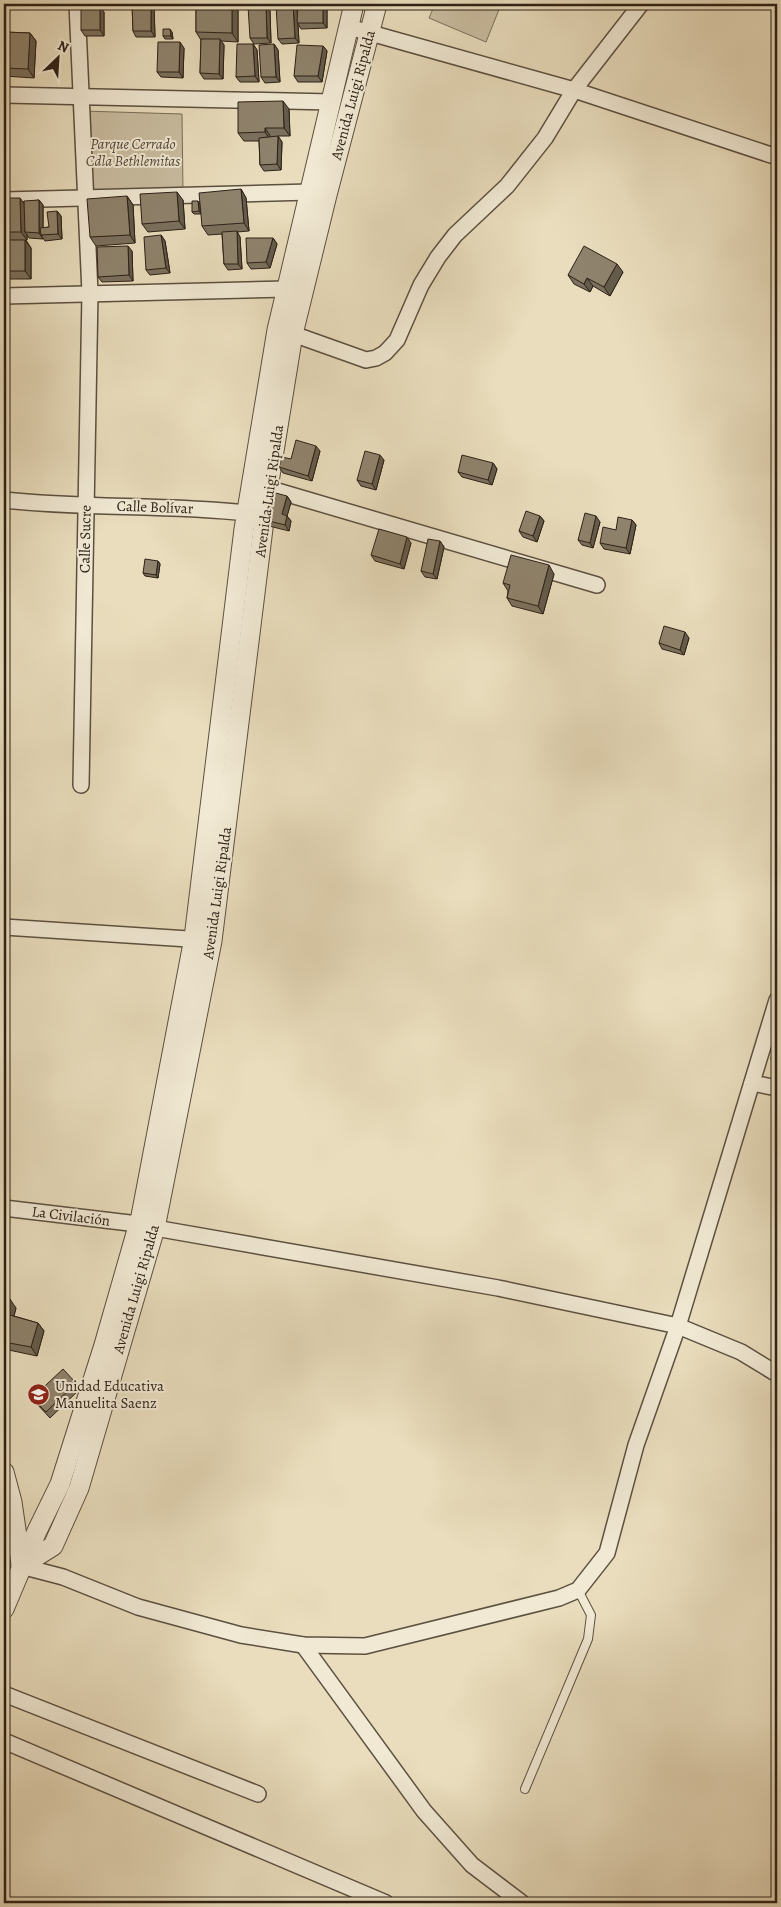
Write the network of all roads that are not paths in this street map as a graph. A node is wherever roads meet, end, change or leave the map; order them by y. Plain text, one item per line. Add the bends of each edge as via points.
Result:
1 (77, 4) edge
2 (346, 4) edge
3 (354, 4) edge
4 (641, 4) edge
5 (376, 7) edge
6 (349, 27) junction
7 (370, 32) junction
8 (574, 90) junction
9 (4, 95) edge
10 (81, 97) junction
11 (332, 102) junction
12 (777, 157) edge
13 (310, 192) junction
14 (86, 198) junction
15 (4, 200) edge
16 (295, 291) junction
17 (90, 293) junction
18 (4, 296) edge
19 (293, 334) junction
20 (259, 486) junction
21 (4, 500) edge
22 (86, 505) junction
23 (247, 513) junction
24 (597, 585) dead end
25 (81, 786) dead end
26 (4, 927) edge
27 (203, 940) junction
28 (777, 1000) edge
29 (752, 1083) junction
30 (777, 1088) edge
31 (4, 1208) edge
32 (146, 1226) junction
33 (678, 1326) junction
34 (777, 1374) edge
35 (4, 1472) edge
36 (21, 1566) junction
37 (578, 1590) junction
38 (4, 1609) edge
39 (303, 1645) junction
40 (4, 1694) edge
41 (4, 1741) edge
42 (525, 1789) dead end
43 (258, 1794) dead end
44 (386, 1903) edge
45 (522, 1903) edge

1 - 10 street, Calle Sucre
2 - 3 street
3 - 5 street
3 - 6 street, Avenida Luigi Ripalda
4 - 8 street
5 - 7 street, Avenida Luigi Ripalda
6 - 7 street
6 - 11 street, Avenida Luigi Ripalda
7 - 8 street
7 - 16 street, Avenida Luigi Ripalda
8 - 12 street
8 - 19 street via 545,138 507,186 455,235 438,257 421,285 397,340 385,353 366,360
9 - 10 street
10 - 11 street
10 - 14 street, Calle Sucre
11 - 13 street, Avenida Luigi Ripalda
13 - 14 street
13 - 16 street, Avenida Luigi Ripalda
14 - 15 street
14 - 17 street, Calle Sucre
16 - 17 street
16 - 19 street, Avenida Luigi Ripalda
16 - 20 street, Avenida Luigi Ripalda via 277,330
17 - 18 street
17 - 22 street, Calle Sucre
19 - 20 street, Avenida Luigi Ripalda
20 - 23 street, Avenida Luigi Ripalda
20 - 24 street
20 - 27 street, Avenida Luigi Ripalda
21 - 22 street, Calle Bolívar
22 - 23 street, Calle Bolívar
22 - 25 street, Calle Sucre
23 - 27 street, Avenida Luigi Ripalda
26 - 27 street
27 - 32 street, Avenida Luigi Ripalda
28 - 29 street
29 - 30 street
29 - 33 street
31 - 32 street, La Civilación
32 - 33 street, La Civilación via 498,1288
32 - 36 street, Avenida Luigi Ripalda via 60,1484
33 - 34 street, La Civilación via 741,1352
33 - 37 street via 636,1446 607,1553
35 - 36 street via 12,1502
36 - 38 street, Avenida Luigi Ripalda
36 - 39 street via 64,1577 147,1610 241,1635
37 - 39 street via 559,1598 365,1646
37 - 42 lane via 592,1615 588,1639
39 - 45 street via 424,1811 472,1865
40 - 43 street
41 - 44 street

